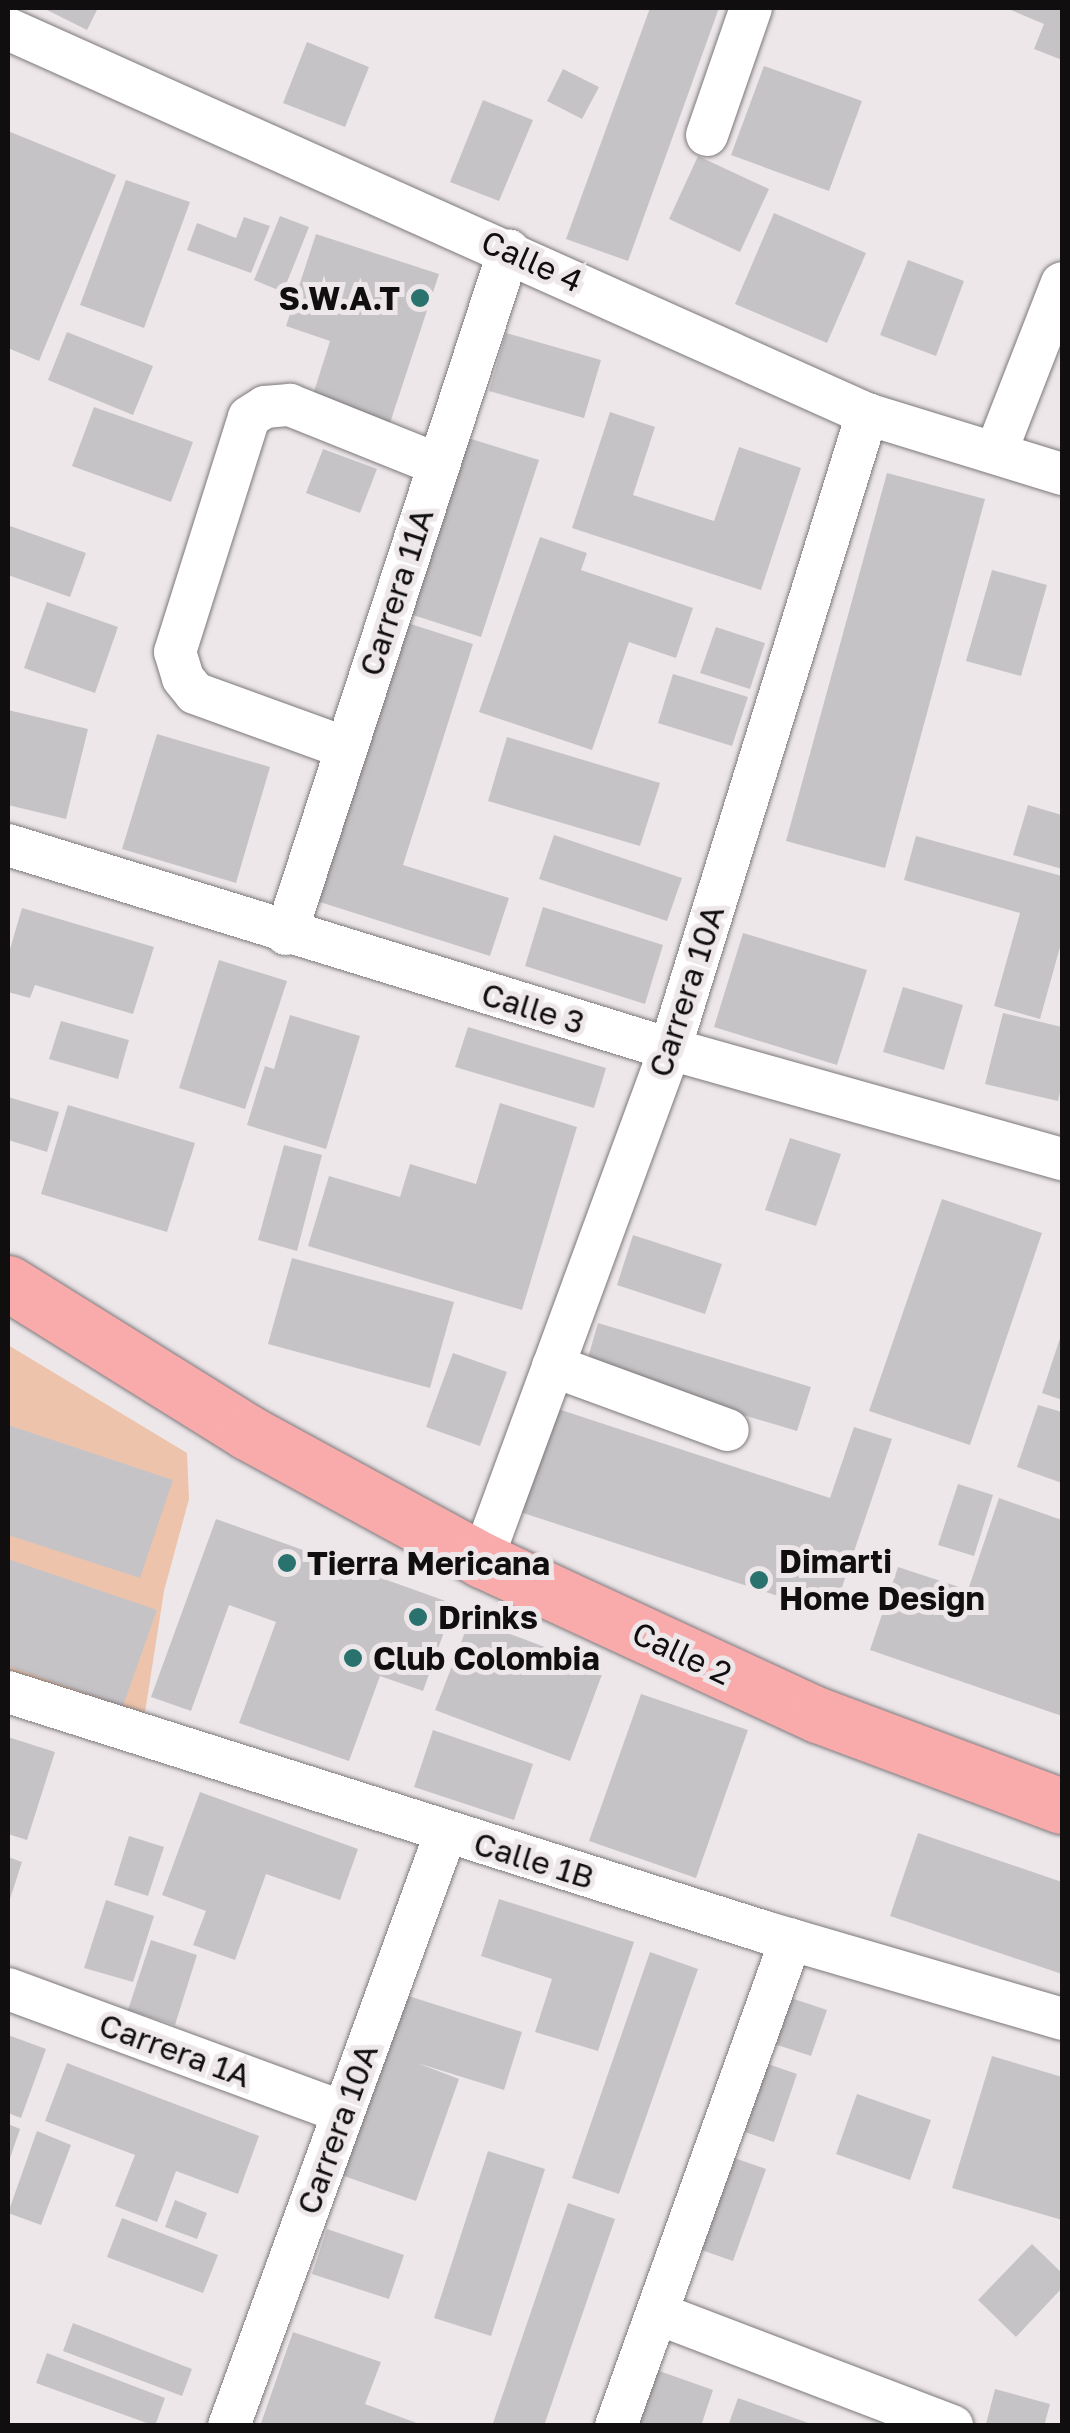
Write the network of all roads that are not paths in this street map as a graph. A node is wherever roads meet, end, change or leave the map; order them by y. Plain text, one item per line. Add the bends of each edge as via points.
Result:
1 (751, 8) edge
2 (8, 29) edge
3 (707, 135) dead end
4 (509, 250) junction
5 (1062, 283) edge
6 (867, 414) junction
7 (996, 452) junction
8 (437, 464) junction
9 (1062, 474) edge
10 (346, 748) junction
11 (8, 845) edge
12 (286, 934) junction
13 (670, 1049) junction
14 (1062, 1159) edge
15 (8, 1283) edge
16 (553, 1366) junction
17 (728, 1430) dead end
18 (482, 1560) junction
19 (8, 1692) edge
20 (1062, 1806) edge
21 (446, 1832) junction
22 (791, 1939) junction
23 (8, 1988) edge
24 (1062, 2019) edge
25 (344, 2112) junction
26 (659, 2314) junction
27 (229, 2426) edge
28 (616, 2426) edge
29 (952, 2426) edge

1 - 3 street
2 - 4 street, Calle 4
4 - 6 street, Calle 4
4 - 8 street, Carrera 11A
5 - 7 street
6 - 7 street, Calle 4
6 - 13 street, Carrera 10A
7 - 9 street, Calle 4
8 - 10 street, Carrera 11A
8 - 10 street via 290,405 265,406 249,417 175,652 195,693
10 - 12 street, Carrera 11A
11 - 12 street, Calle 3
12 - 13 street, Calle 3
13 - 14 street, Calle 3
13 - 16 street, Carrera 10A
15 - 18 main road, Calle 2 via 247,1432
16 - 17 street
16 - 18 street, Carrera 10A
18 - 20 main road, Calle 2 via 818,1715
19 - 21 street, Calle 1B
21 - 22 street, Calle 1B
21 - 25 street, Carrera 10A
22 - 24 street, Calle 1B
22 - 26 street
23 - 25 street, Carrera 1A
25 - 27 street, Carrera 10A
26 - 28 street
26 - 29 street

